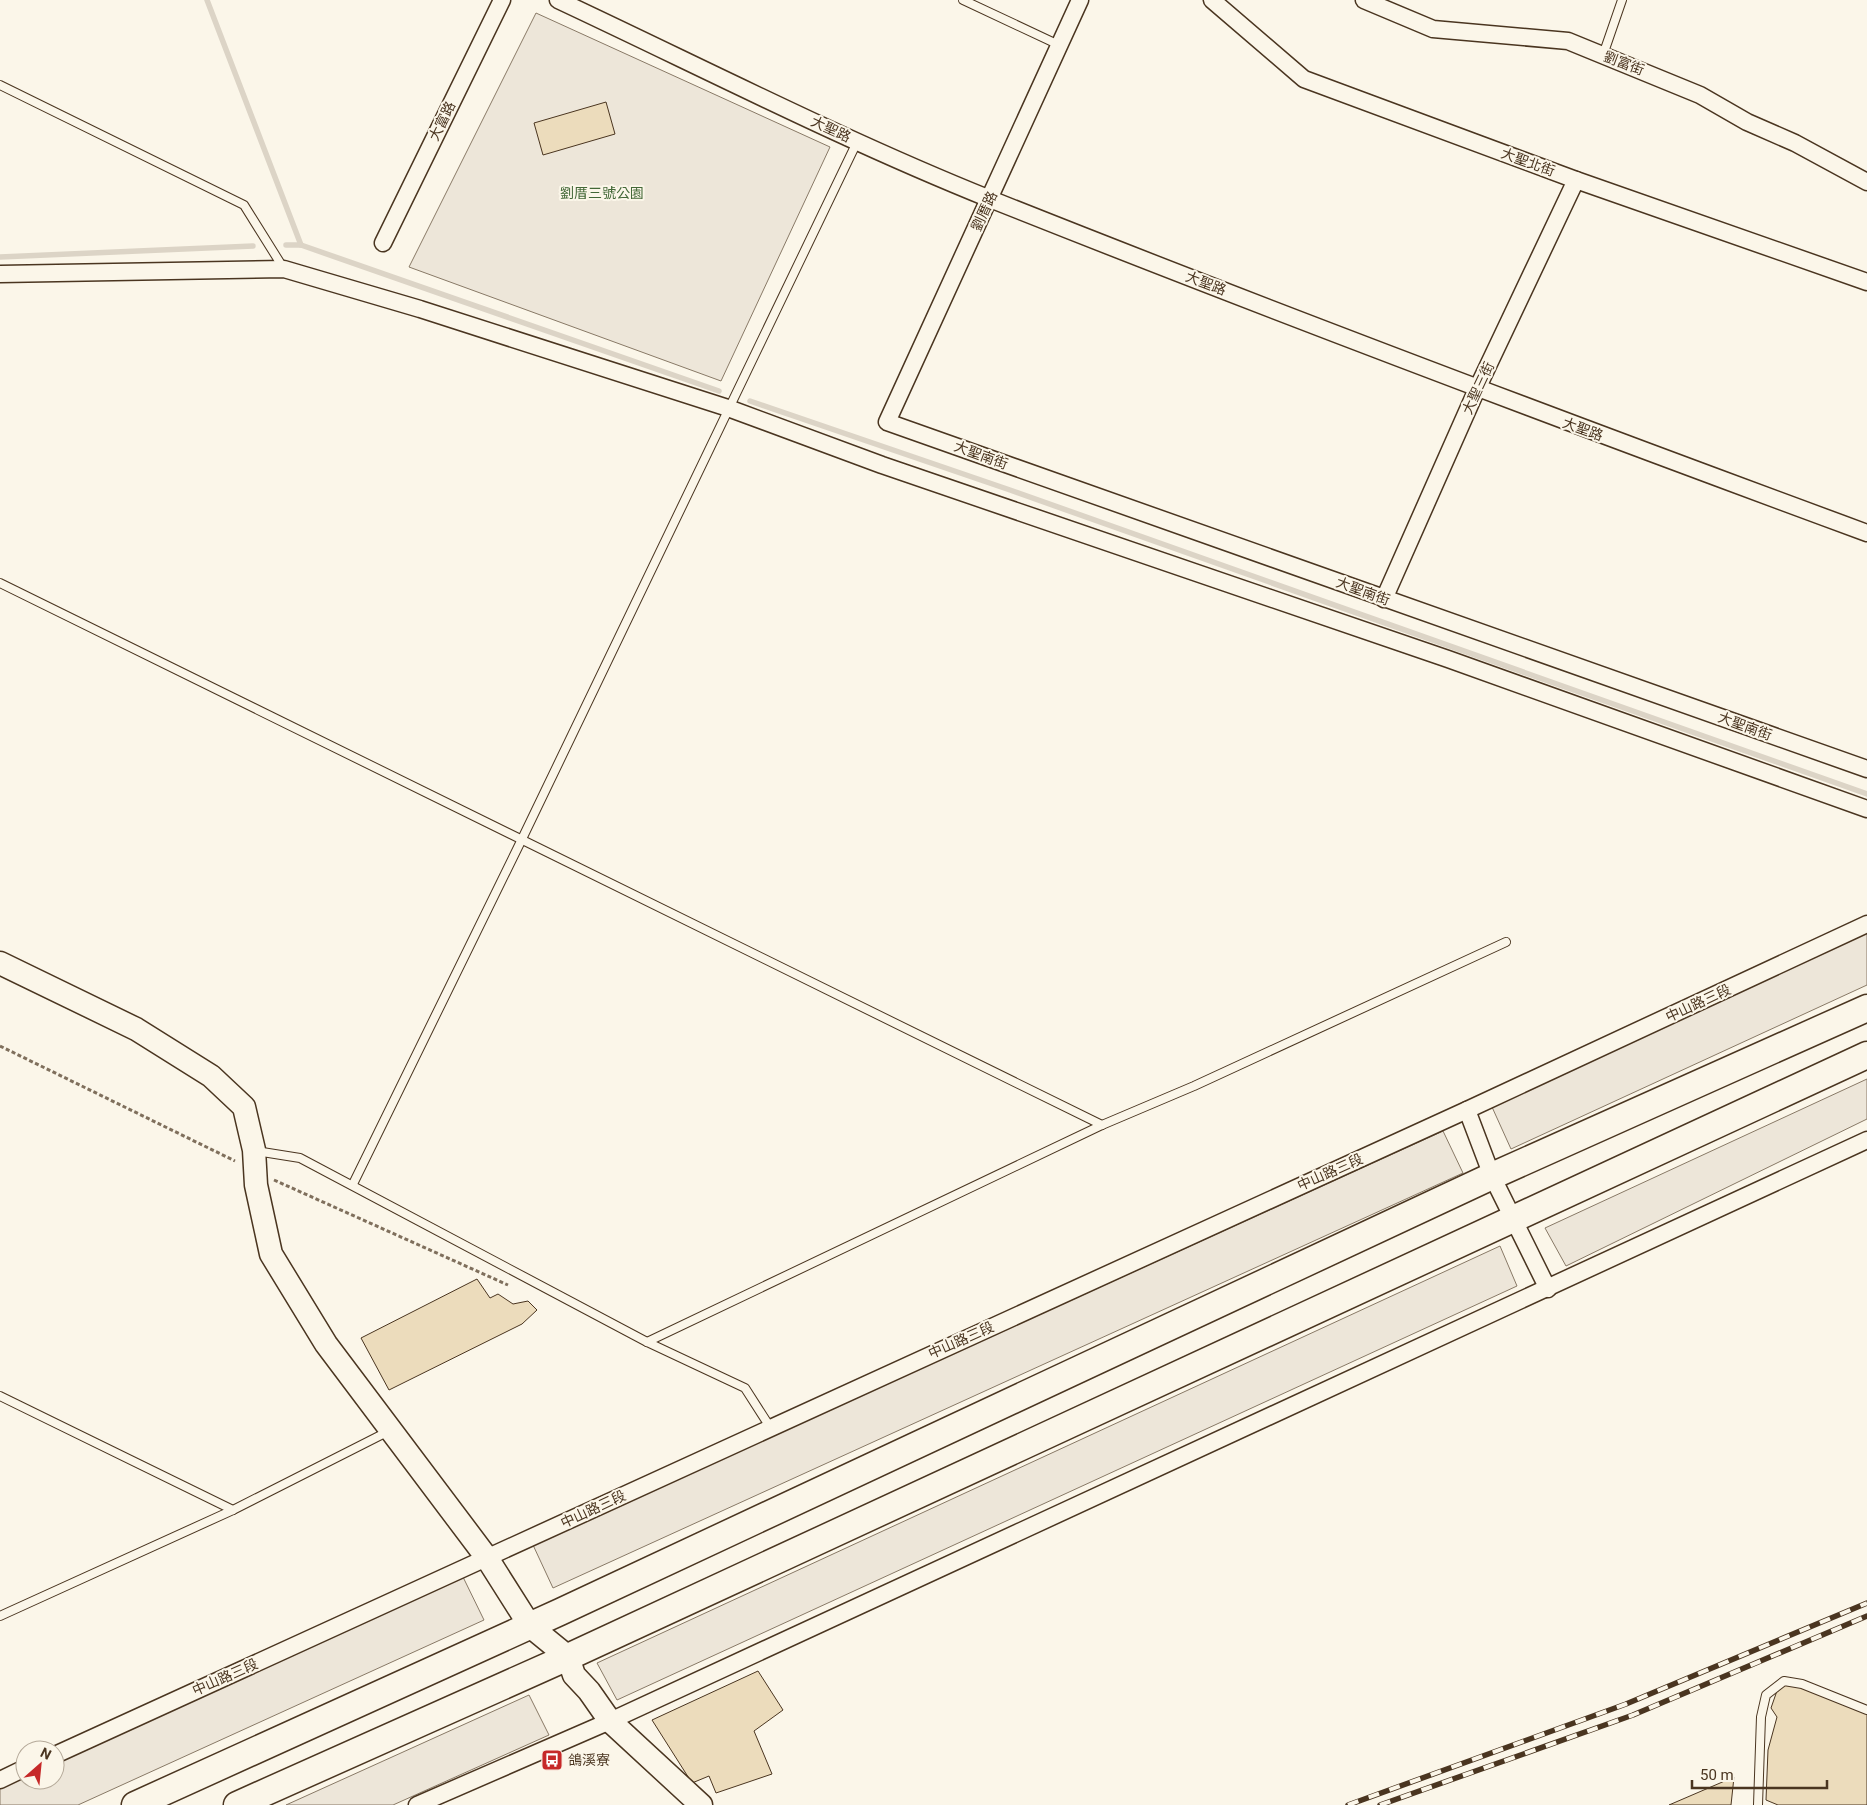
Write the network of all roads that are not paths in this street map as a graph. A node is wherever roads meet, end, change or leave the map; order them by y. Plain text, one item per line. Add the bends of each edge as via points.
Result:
1 (502, 0) edge
2 (558, 0) edge
3 (963, 0) edge
4 (1080, 0) edge
5 (1212, 0) edge
6 (1364, 0) edge
7 (1622, 0) edge
8 (1059, 45) junction
9 (1604, 55) junction
10 (0, 85) edge
11 (857, 141) junction
12 (1576, 180) junction
13 (1867, 182) edge
14 (989, 199) junction
15 (383, 243) dead end
16 (284, 269) junction
17 (0, 274) edge
18 (1867, 282) edge
19 (1477, 390) junction
20 (728, 408) junction
21 (887, 422) joint
22 (1867, 533) edge
23 (0, 583) edge
24 (1384, 598) junction
25 (1867, 769) edge
26 (1867, 809) edge
27 (522, 839) junction
28 (1867, 924) edge
29 (1506, 942) dead end
30 (0, 963) edge
31 (1867, 1008) edge
32 (1867, 1055) edge
33 (1466, 1110) junction
34 (1102, 1125) junction
35 (1867, 1140) edge
36 (255, 1160) junction
37 (1492, 1176) junction
38 (353, 1184) junction
39 (1512, 1219) junction
40 (1548, 1289) junction
41 (647, 1342) junction
42 (0, 1396) edge
43 (770, 1426) junction
44 (390, 1431) junction
45 (233, 1510) junction
46 (487, 1558) junction
47 (0, 1616) edge
48 (530, 1626) junction
49 (568, 1657) junction
50 (1867, 1710) edge
51 (610, 1721) junction
52 (65, 1749) edge
53 (15, 1773) edge
54 (0, 1780) edge
55 (136, 1805) edge
56 (237, 1805) edge
57 (418, 1805) edge
58 (702, 1805) edge
59 (1758, 1805) edge

1 - 15 street, 大富路
2 - 11 street, 大聖路
3 - 8 lane
4 - 8 street, 劉厝路
5 - 12 street, 大聖北街 via 1304,78
6 - 9 street, 劉富街 via 1433,29 1568,41
7 - 9 lane
8 - 14 street, 劉厝路
9 - 13 street, 劉富街 via 1700,95
10 - 16 lane via 244,205
11 - 14 street, 大聖路
11 - 20 lane
12 - 18 street, 大聖北街
12 - 19 street, 大聖三街
14 - 19 street, 大聖路
14 - 21 street, 劉厝路
16 - 17 street
16 - 20 street via 420,308
19 - 22 street, 大聖路
19 - 24 street, 大聖三街
20 - 26 street via 882,465 1448,659
20 - 27 lane
21 - 24 street, 大聖南街
23 - 27 lane
24 - 25 street, 大聖南街
27 - 34 lane
27 - 38 lane
28 - 33 street, 中山路三段
29 - 34 lane via 1203,1082
30 - 36 street via 136,1029 211,1076 244,1106
31 - 37 main road
32 - 39 main road
33 - 37 street
33 - 43 street, 中山路三段
34 - 41 lane
35 - 40 street
36 - 38 lane via 300,1158
36 - 44 street via 256,1185 271,1254 326,1344
37 - 39 street
37 - 48 main road
38 - 41 lane
39 - 40 street
39 - 49 main road
40 - 51 street
41 - 43 lane via 745,1388
42 - 45 lane
43 - 46 street, 中山路三段
44 - 45 lane
44 - 46 street
45 - 47 lane
46 - 48 street
46 - 52 street, 中山路三段
48 - 49 street
48 - 55 main road
49 - 51 street via 574,1675
49 - 56 main road
50 - 59 lane via 1802,1684 1784,1681 1766,1695 1761,1717
51 - 57 street
51 - 58 street
53 - 54 street

